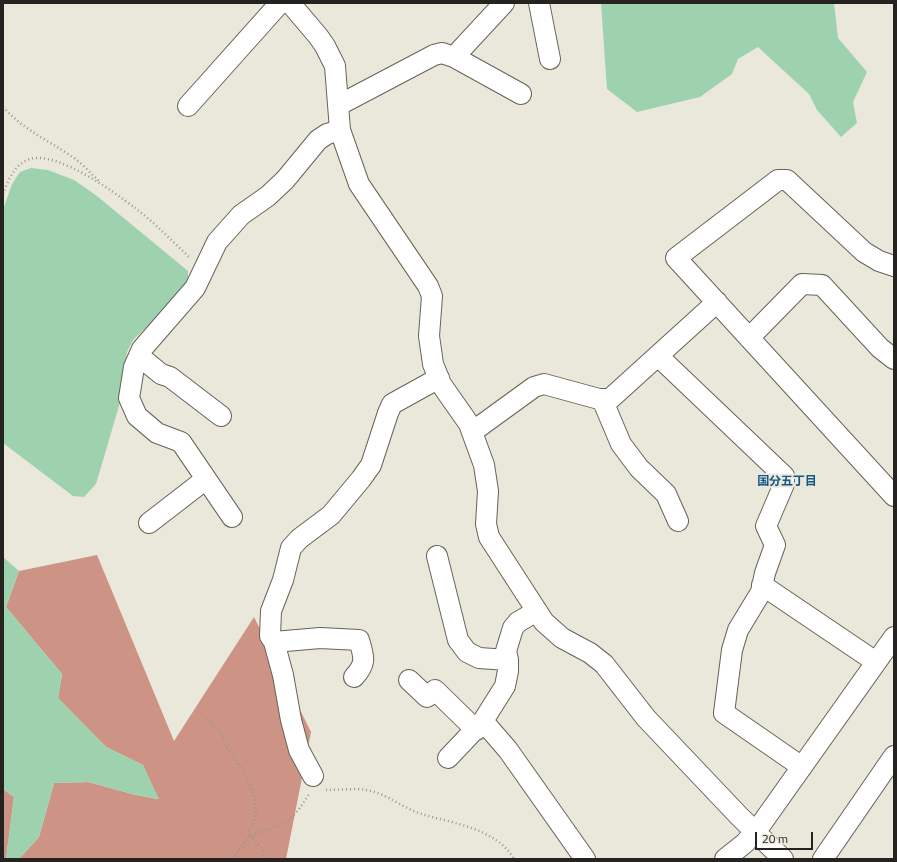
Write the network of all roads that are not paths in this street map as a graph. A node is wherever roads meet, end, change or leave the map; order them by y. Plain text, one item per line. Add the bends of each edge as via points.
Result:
1 (280, 3) edge
2 (290, 3) edge
3 (504, 3) edge
4 (539, 3) edge
5 (454, 57) junction
6 (550, 59) dead end
7 (521, 94) dead end
8 (339, 105) junction
9 (188, 106) dead end
10 (340, 130) junction
11 (894, 266) edge
12 (717, 302) junction
13 (749, 338) junction
14 (139, 356) junction
15 (658, 356) junction
16 (894, 359) edge
17 (439, 378) junction
18 (602, 399) junction
19 (221, 416) dead end
20 (472, 432) junction
21 (206, 478) junction
22 (894, 496) edge
23 (232, 517) dead end
24 (678, 520) dead end
25 (149, 523) dead end
26 (438, 556) dead end
27 (762, 585) junction
28 (537, 611) junction
29 (894, 637) edge
30 (274, 642) junction
31 (508, 660) junction
32 (876, 662) junction
33 (354, 677) dead end
34 (409, 680) dead end
35 (480, 725) junction
36 (894, 756) edge
37 (448, 758) dead end
38 (802, 767) junction
39 (315, 780) road end
40 (755, 832) junction
41 (585, 859) edge
42 (725, 859) edge
43 (783, 859) edge
44 (823, 859) edge

1 - 9 street
2 - 8 street via 318,36 332,58
3 - 5 street
4 - 6 street
5 - 7 street
5 - 8 street via 434,55
8 - 10 street
10 - 14 street via 318,140 285,180 241,215 217,242 195,288 142,349
10 - 17 street via 359,184 428,286 432,296 429,336 433,364
11 - 12 street via 864,252 787,180 778,180 676,258
12 - 13 street
12 - 15 street
13 - 16 street via 802,284 822,285 880,348
13 - 22 street
14 - 19 street
14 - 21 street via 134,367 129,398 137,416 156,433 181,442
15 - 18 street via 610,399
15 - 27 street via 784,476 784,484 766,526 775,545
17 - 20 street
17 - 30 street via 392,404 370,464 361,479 331,515 291,548 283,580 271,611 270,636
18 - 20 street via 544,384 534,387
18 - 24 street via 621,444 639,468 666,494
20 - 28 street via 484,466 488,491 486,524 489,537
21 - 23 street
21 - 25 street
26 - 31 street via 458,640 467,652 479,658
27 - 32 street
27 - 38 street via 761,592 738,630 732,650 724,713
28 - 31 street via 518,622 513,628 506,651
28 - 40 street via 544,622 562,638 604,664 646,718
29 - 32 street
30 - 33 street via 320,638 359,640 363,655 362,668
30 - 39 street via 299,750
31 - 35 street via 505,686
32 - 38 street
34 - 35 street via 427,697 435,690
35 - 37 street
35 - 41 street via 508,750
36 - 44 street
38 - 40 street
40 - 42 street
40 - 43 street

